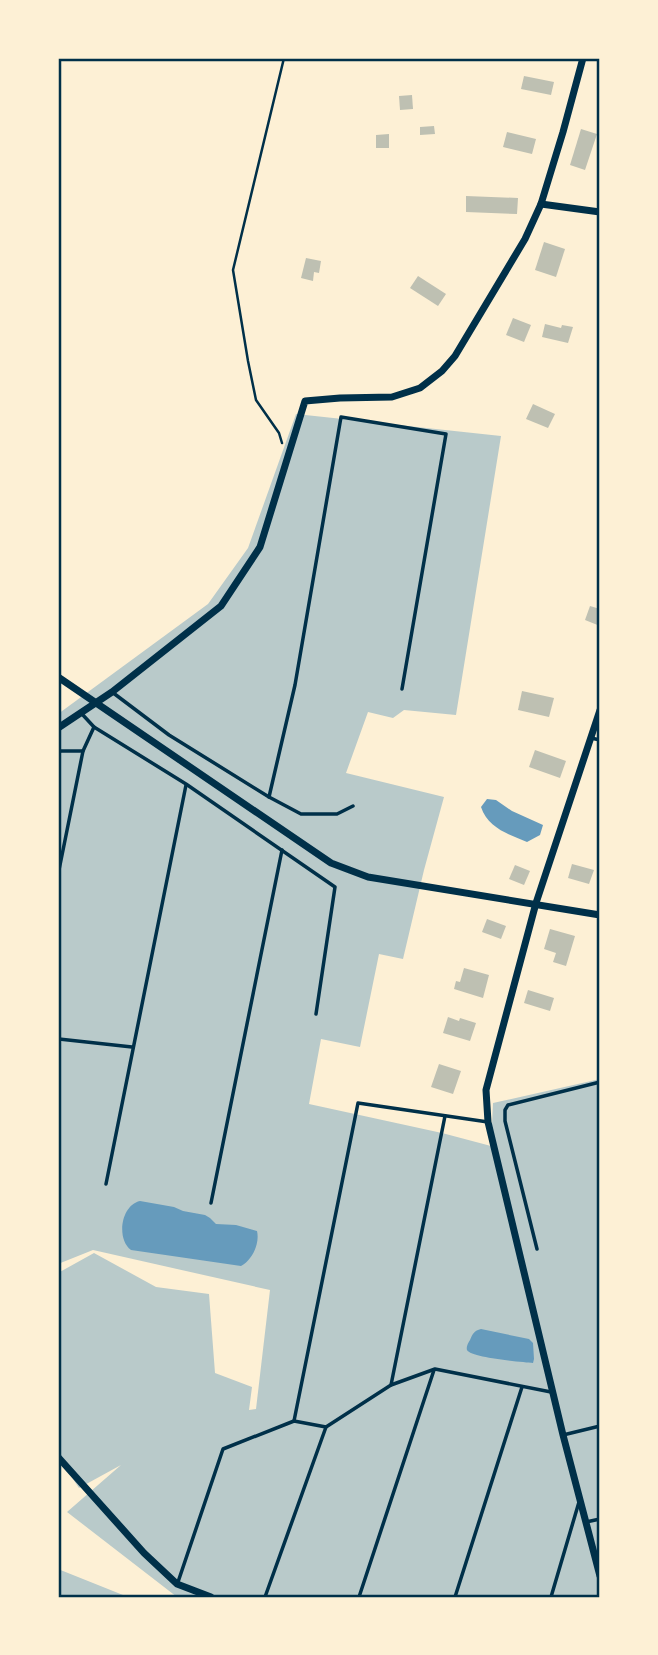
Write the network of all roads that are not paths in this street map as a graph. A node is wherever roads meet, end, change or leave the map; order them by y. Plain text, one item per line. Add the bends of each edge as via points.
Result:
1 (583, 58) edge
2 (541, 204) junction
3 (600, 212) edge
4 (58, 677) edge
5 (402, 689) dead end
6 (112, 692) junction
7 (96, 702) junction
8 (600, 710) edge
9 (80, 713) junction
10 (94, 727) junction
11 (58, 728) edge
12 (591, 737) junction
13 (600, 740) edge
14 (83, 751) junction
15 (58, 752) edge
16 (186, 785) junction
17 (269, 797) junction
18 (353, 806) dead end
19 (282, 850) junction
20 (58, 875) edge
21 (536, 903) junction
22 (600, 915) edge
23 (316, 1014) dead end
24 (59, 1039) edge
25 (132, 1047) junction
26 (600, 1082) edge
27 (445, 1116) junction
28 (488, 1122) junction
29 (106, 1184) dead end
30 (211, 1203) dead end
31 (537, 1249) dead end
32 (435, 1369) junction
33 (391, 1385) junction
34 (522, 1387) junction
35 (554, 1392) junction
36 (294, 1421) junction
37 (600, 1426) edge
38 (326, 1427) junction
39 (563, 1436) junction
40 (58, 1457) edge
41 (580, 1500) junction
42 (600, 1519) edge
43 (586, 1522) junction
44 (600, 1576) edge
45 (177, 1584) junction
46 (211, 1597) edge
47 (265, 1597) edge
48 (359, 1597) edge
49 (455, 1597) edge
50 (551, 1597) edge

1 - 2 street
2 - 3 street
2 - 6 street via 526,239 442,371 420,388 392,397 305,401 260,547 222,606
4 - 7 street
5 - 17 lane via 446,434 341,416 295,685
6 - 7 street
6 - 17 lane via 169,735
7 - 9 street
7 - 21 street via 331,863 368,877
8 - 12 street
9 - 10 lane
9 - 11 street
10 - 14 lane
10 - 16 lane
12 - 13 lane
12 - 21 street
14 - 15 lane
14 - 20 lane
16 - 19 lane
16 - 25 lane
17 - 18 lane via 301,814 337,814
19 - 23 lane via 335,887
19 - 30 lane
21 - 22 street
21 - 28 street via 486,1090
24 - 25 lane
25 - 29 lane
26 - 31 lane via 508,1105 505,1110
27 - 28 lane
27 - 33 lane
27 - 36 lane via 358,1103
28 - 35 street
32 - 33 lane
32 - 34 lane
32 - 48 lane
33 - 38 lane
34 - 35 lane
34 - 49 lane
35 - 39 street
36 - 38 lane
36 - 45 lane via 223,1449
37 - 39 lane
38 - 47 lane
39 - 41 street
40 - 45 street
41 - 43 street
41 - 50 lane
42 - 43 lane
43 - 44 street
45 - 46 street

